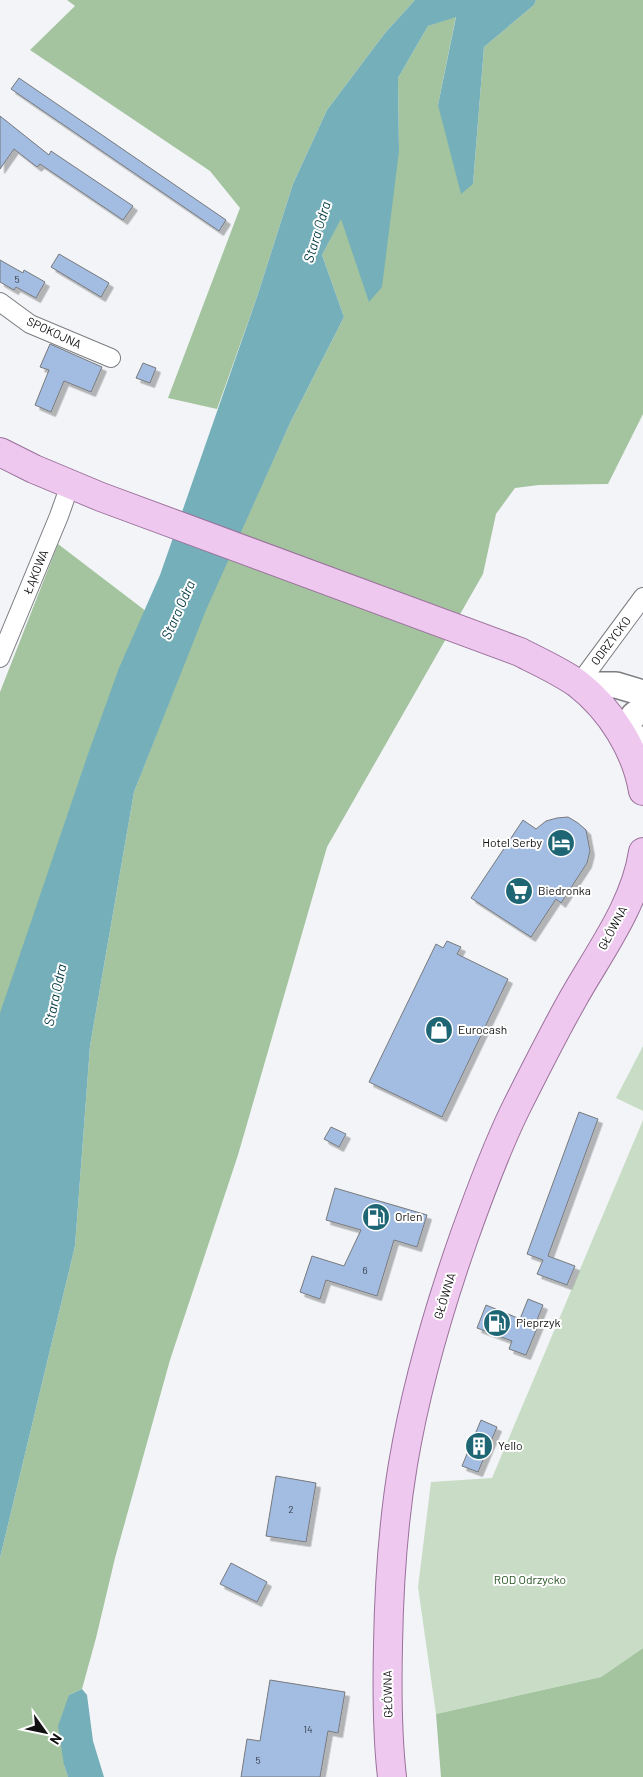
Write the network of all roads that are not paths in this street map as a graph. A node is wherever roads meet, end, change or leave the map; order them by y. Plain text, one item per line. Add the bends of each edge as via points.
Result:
1 (0, 302) edge
2 (111, 358) dead end
3 (0, 452) edge
4 (70, 484) junction
5 (643, 596) edge
6 (0, 658) edge
7 (578, 684) junction
8 (643, 693) edge
9 (643, 708) edge
10 (632, 737) edge
11 (643, 791) edge
12 (643, 852) edge
13 (392, 1777) edge

1 - 2 street, SPOKOJNA via 30,324
3 - 4 main road
4 - 6 street, ŁĄKOWA
4 - 7 main road via 520,652
5 - 7 street, ODRZYCKO
7 - 8 main road via 616,685
7 - 10 main road
9 - 10 main road via 634,715
10 - 11 main road
12 - 13 main road, GŁÓWNA via 626,906 513,1114 469,1223 429,1348 402,1466 388,1606

